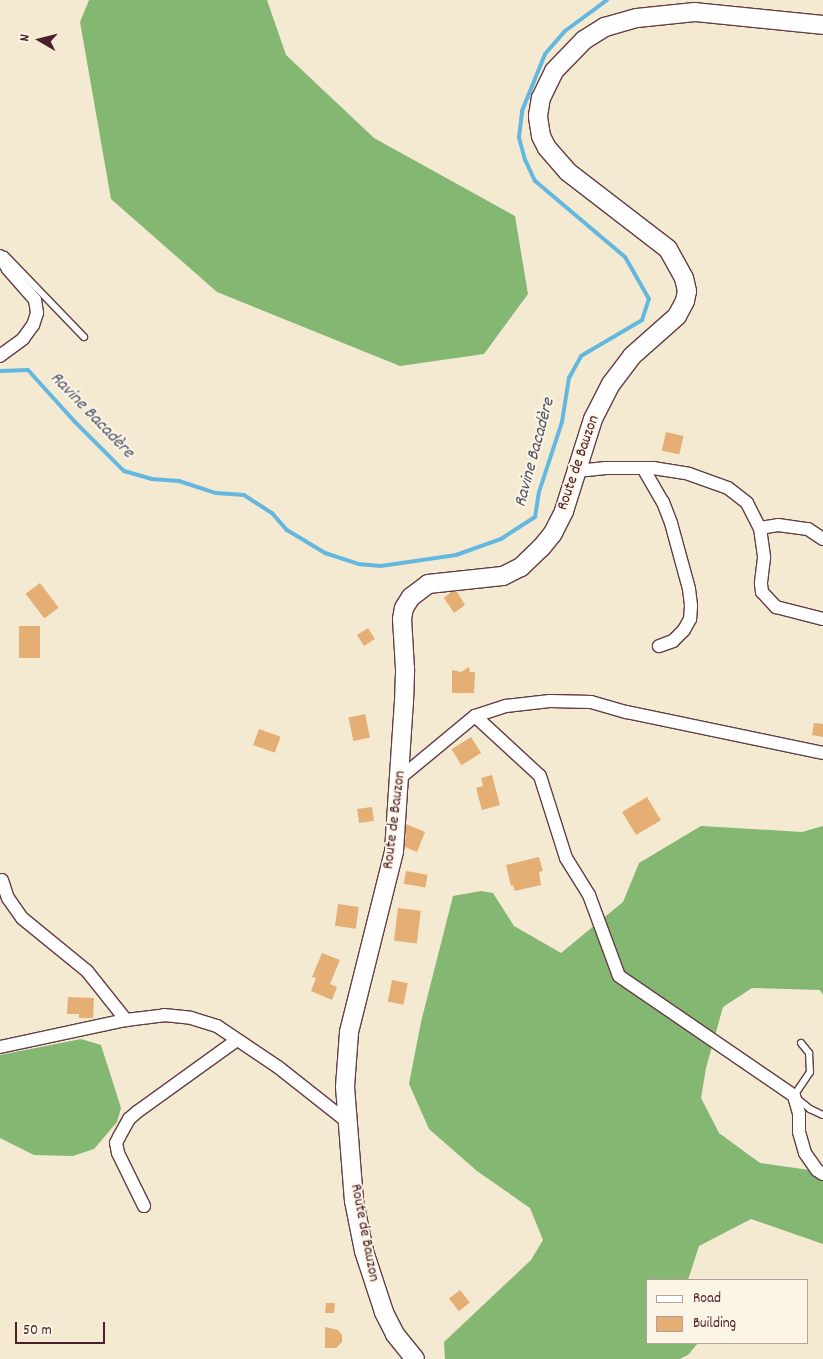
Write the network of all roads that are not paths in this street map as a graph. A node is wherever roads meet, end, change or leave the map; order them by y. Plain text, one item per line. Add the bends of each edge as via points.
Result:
1 (823, 25) edge
2 (0, 251) edge
3 (0, 256) edge
4 (84, 337) dead end
5 (0, 356) edge
6 (643, 468) junction
7 (577, 471) junction
8 (760, 528) junction
9 (823, 539) edge
10 (823, 619) edge
11 (659, 646) dead end
12 (475, 716) junction
13 (823, 753) edge
14 (400, 778) junction
15 (1, 876) edge
16 (126, 1020) junction
17 (237, 1040) junction
18 (802, 1043) dead end
19 (0, 1047) edge
20 (794, 1096) junction
21 (823, 1115) edge
22 (349, 1123) junction
23 (823, 1174) edge
24 (144, 1206) dead end
25 (415, 1359) edge

1 - 7 street, Route de Bauzon via 696,12 637,18 605,27 584,40 554,71 546,85 538,116 541,136 547,148 568,172 668,249 684,278 687,291 677,316 632,356 611,384 593,419
2 - 4 lane
3 - 5 street via 35,300 37,313 23,338
6 - 7 street
6 - 8 street via 688,474 728,488 747,503
6 - 11 street via 663,502 674,532 691,606 690,619 684,630 674,641
7 - 14 street, Route de Bauzon via 553,533 521,567 503,576 428,584 407,602 402,619 405,669
8 - 9 street via 778,525 808,529
8 - 10 street via 764,558 762,592 776,607
12 - 13 street via 506,706 550,701 591,702
12 - 14 street
12 - 20 street via 540,776 566,858 589,895 619,976
14 - 22 street, Route de Bauzon via 394,851 349,1032 345,1087
15 - 16 street via 8,898 22,918 87,971
16 - 17 street via 164,1015 191,1018 217,1026
16 - 19 street
17 - 22 street via 278,1067
17 - 24 street via 138,1112 119,1137 116,1143 118,1154
18 - 20 lane via 809,1053 810,1072
20 - 21 lane via 810,1110
20 - 23 street via 805,1153
22 - 25 street, Route de Bauzon via 354,1201 376,1294 395,1334

